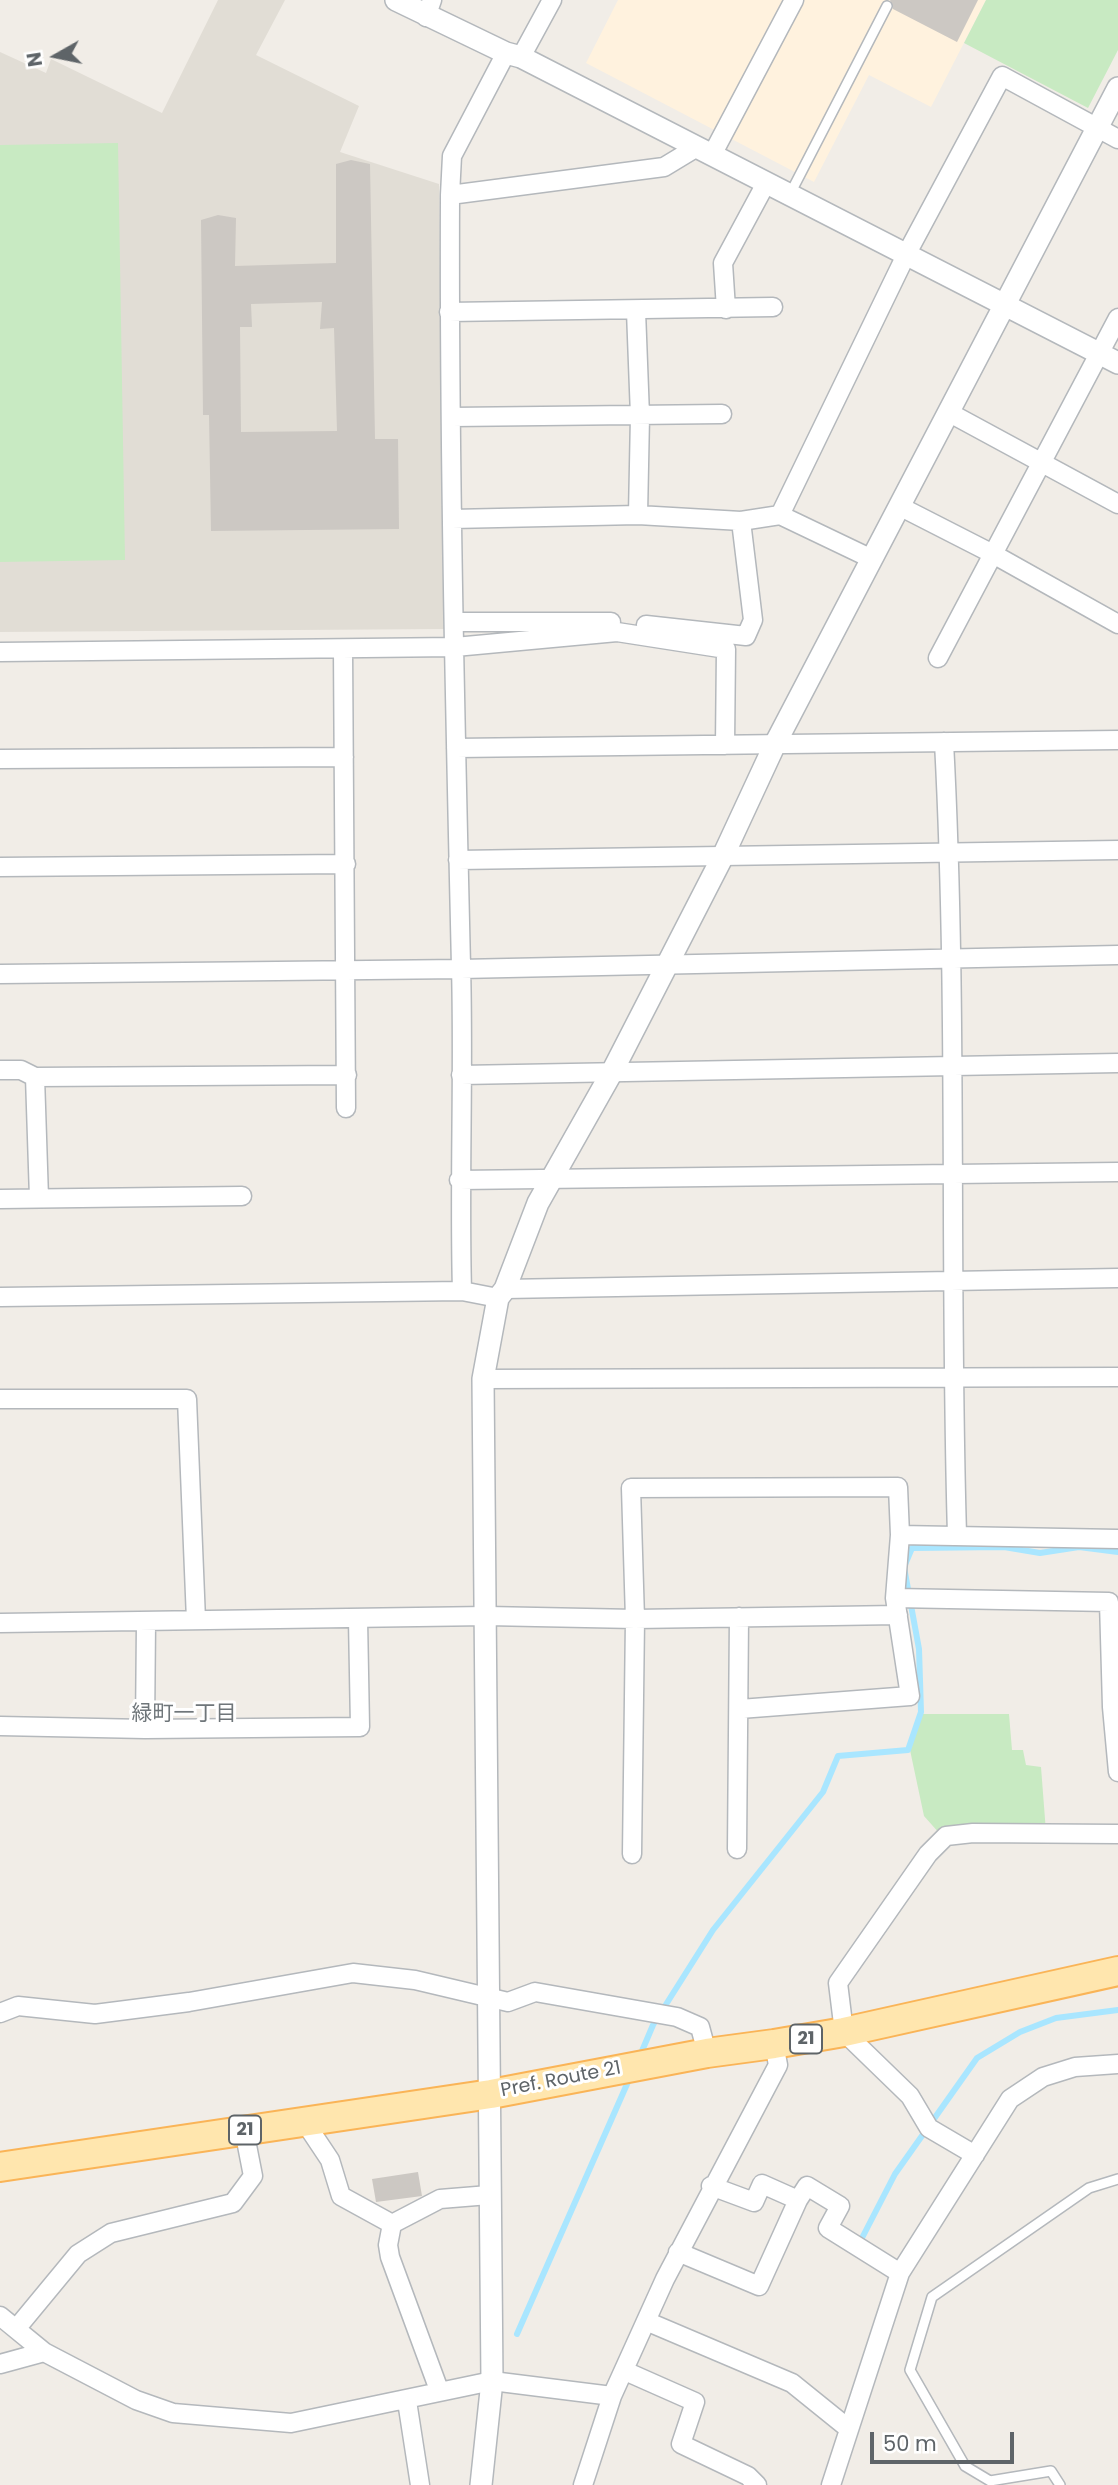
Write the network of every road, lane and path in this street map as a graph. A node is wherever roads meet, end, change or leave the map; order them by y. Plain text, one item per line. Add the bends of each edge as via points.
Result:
1 (396, 0) edge
2 (552, 0) edge
3 (794, 0) edge
4 (887, 6) dead end
5 (429, 8) edge
6 (514, 55) junction
7 (1118, 88) edge
8 (1097, 128) junction
9 (1118, 139) edge
10 (704, 151) junction
11 (765, 184) junction
12 (450, 195) junction
13 (789, 197) junction
14 (906, 255) junction
15 (1003, 305) junction
16 (773, 307) dead end
17 (726, 309) junction
18 (636, 311) junction
19 (449, 312) junction
20 (1118, 318) edge
21 (1109, 359) edge
22 (948, 412) junction
23 (722, 414) dead end
24 (640, 416) junction
25 (452, 417) junction
26 (1041, 463) junction
27 (1118, 504) edge
28 (899, 506) junction
29 (780, 514) junction
30 (638, 516) junction
31 (452, 519) junction
32 (741, 522) junction
33 (993, 554) junction
34 (872, 559) junction
35 (454, 622) junction
36 (1118, 624) edge
37 (455, 648) junction
38 (342, 649) junction
39 (0, 652) edge
40 (938, 658) dead end
41 (1118, 740) edge
42 (944, 742) junction
43 (775, 744) junction
44 (724, 745) junction
45 (456, 748) junction
46 (344, 757) junction
47 (0, 759) edge
48 (1118, 850) edge
49 (950, 853) junction
50 (723, 856) junction
51 (458, 860) junction
52 (346, 864) junction
53 (0, 867) edge
54 (1118, 955) edge
55 (950, 958) junction
56 (665, 965) junction
57 (346, 969) junction
58 (461, 969) junction
59 (0, 974) edge
60 (1118, 1063) edge
61 (951, 1066) junction
62 (0, 1070) edge
63 (612, 1072) junction
64 (347, 1075) junction
65 (461, 1075) junction
66 (35, 1077) junction
67 (346, 1108) dead end
68 (1118, 1172) edge
69 (951, 1174) junction
70 (554, 1178) junction
71 (459, 1180) junction
72 (242, 1196) dead end
73 (39, 1198) junction
74 (0, 1199) edge
75 (1118, 1278) edge
76 (952, 1281) junction
77 (461, 1291) junction
78 (501, 1294) junction
79 (0, 1297) edge
80 (952, 1376) junction
81 (1118, 1377) edge
82 (483, 1379) junction
83 (0, 1399) edge
84 (957, 1534) junction
85 (900, 1535) junction
86 (1118, 1539) edge
87 (897, 1607) junction
88 (487, 1616) junction
89 (739, 1616) junction
90 (358, 1619) junction
91 (635, 1619) junction
92 (196, 1620) junction
93 (0, 1623) edge
94 (146, 1623) junction
95 (740, 1709) junction
96 (0, 1726) edge
97 (145, 1729) junction
98 (1118, 1773) edge
99 (1118, 1834) edge
100 (737, 1849) dead end
101 (632, 1854) dead end
102 (1118, 1971) edge
103 (487, 1997) junction
104 (0, 2013) edge
105 (844, 2032) junction
106 (774, 2044) junction
107 (707, 2053) junction
108 (1118, 2064) edge
109 (491, 2094) junction
110 (304, 2121) junction
111 (244, 2130) junction
112 (975, 2155) junction
113 (0, 2167) edge
114 (1118, 2179) edge
115 (711, 2186) junction
116 (489, 2195) junction
117 (798, 2200) junction
118 (392, 2224) junction
119 (678, 2252) junction
120 (900, 2273) junction
121 (0, 2316) edge
122 (646, 2321) junction
123 (16, 2329) junction
124 (44, 2352) junction
125 (0, 2364) edge
126 (625, 2371) junction
127 (492, 2381) junction
128 (439, 2390) junction
129 (612, 2396) junction
130 (407, 2401) junction
131 (849, 2428) junction
132 (420, 2485) edge
133 (481, 2485) edge
134 (583, 2485) edge
135 (757, 2485) edge
136 (831, 2485) edge
137 (1060, 2485) edge

1 - 5 street
2 - 6 street
3 - 10 street
4 - 13 lane
5 - 6 street
6 - 10 street
6 - 12 street via 452,156
7 - 8 street
8 - 9 street
8 - 14 street via 1002,76
8 - 15 street
10 - 11 street
10 - 12 street via 664,167
11 - 13 street
11 - 17 street via 723,263
12 - 19 street
13 - 14 street
14 - 15 street
14 - 29 street
15 - 21 street
15 - 22 street
16 - 17 street
17 - 18 street
18 - 19 street
18 - 24 street
19 - 25 street
20 - 21 street
21 - 26 street
22 - 26 street
22 - 28 street
23 - 24 street
24 - 25 street
24 - 30 street
25 - 31 street
26 - 27 street
26 - 33 street
28 - 33 street
28 - 34 street
29 - 32 street
29 - 34 street
30 - 31 street
30 - 32 street
31 - 35 street
32 - 35 street via 754,620 746,636 622,622
33 - 36 street
33 - 40 street
34 - 43 street
35 - 37 street
37 - 38 street
37 - 44 street via 617,632 726,649
37 - 45 street
38 - 39 street
38 - 46 street
41 - 42 street
42 - 43 street
42 - 49 street
43 - 44 street
43 - 50 street
44 - 45 street
45 - 51 street
46 - 47 street
46 - 52 street
48 - 49 street
49 - 50 street
49 - 55 street
50 - 51 street
50 - 56 street
51 - 58 street
52 - 53 street
52 - 57 street
54 - 55 street
55 - 56 street
55 - 61 street
56 - 58 street
56 - 63 street
57 - 58 street
57 - 59 street
57 - 64 street
58 - 65 street
60 - 61 street
61 - 63 street
61 - 69 street
62 - 66 street via 21,1070
63 - 65 street
63 - 70 street
64 - 66 street
64 - 67 street
65 - 71 street
66 - 73 street
68 - 69 street
69 - 70 street
69 - 76 street
70 - 71 street
70 - 78 street via 538,1203
71 - 77 street
72 - 73 street
73 - 74 street
75 - 76 street
76 - 78 street
76 - 80 street
77 - 78 street
77 - 79 street
78 - 82 street
80 - 81 street
80 - 82 street
80 - 84 street
82 - 88 street
83 - 92 street via 187,1399
84 - 85 street
84 - 86 street
85 - 87 street
85 - 91 street via 898,1487 631,1488
87 - 89 street
87 - 95 street via 910,1696
87 - 98 street via 1109,1602
88 - 90 street
88 - 91 street
88 - 103 street
89 - 91 street
89 - 95 street
90 - 92 street
90 - 97 street via 360,1727
91 - 101 street
92 - 94 street
93 - 94 street
94 - 97 street
95 - 100 street
96 - 97 street
99 - 105 street via 1032,1831 946,1836 928,1854 838,1983
102 - 105 main road, Pref. Route 21 / 21
103 - 104 street via 415,1980 353,1973 95,2014 18,2006
103 - 107 street via 508,2002 535,1992 677,2017 700,2027
103 - 109 street
105 - 106 main road, Pref. Route 21 / 21
105 - 112 street via 910,2096 929,2128
106 - 107 main road, Pref. Route 21 / 21
106 - 115 street via 778,2065
107 - 109 main road, Pref. Route 21 / 21
108 - 112 street via 1075,2067 1043,2077 1010,2099
109 - 110 main road, Pref. Route 21 / 21
109 - 116 street
110 - 111 main road, Pref. Route 21 / 21
110 - 118 street via 330,2161 341,2196
111 - 113 main road, Pref. Route 21 / 21
111 - 123 street via 253,2176 233,2203 111,2233 89,2245
112 - 120 street
114 - 137 lane via 1089,2188 933,2297 910,2370 965,2466 990,2482 1051,2472
115 - 117 street via 754,2202 762,2184
115 - 119 street
116 - 118 street via 440,2199
116 - 127 street
117 - 119 street via 759,2286
117 - 120 street via 807,2186 841,2206 828,2228
118 - 128 street via 390,2257
119 - 122 street
120 - 131 street
121 - 123 street
122 - 126 street
122 - 131 street via 792,2383
123 - 124 street
124 - 125 street
124 - 130 street via 136,2400 173,2413 291,2423
126 - 129 street
126 - 135 street via 695,2402 681,2444 748,2476
127 - 128 street
127 - 129 street
127 - 133 street
128 - 130 street
129 - 134 street
130 - 132 street
131 - 136 street

